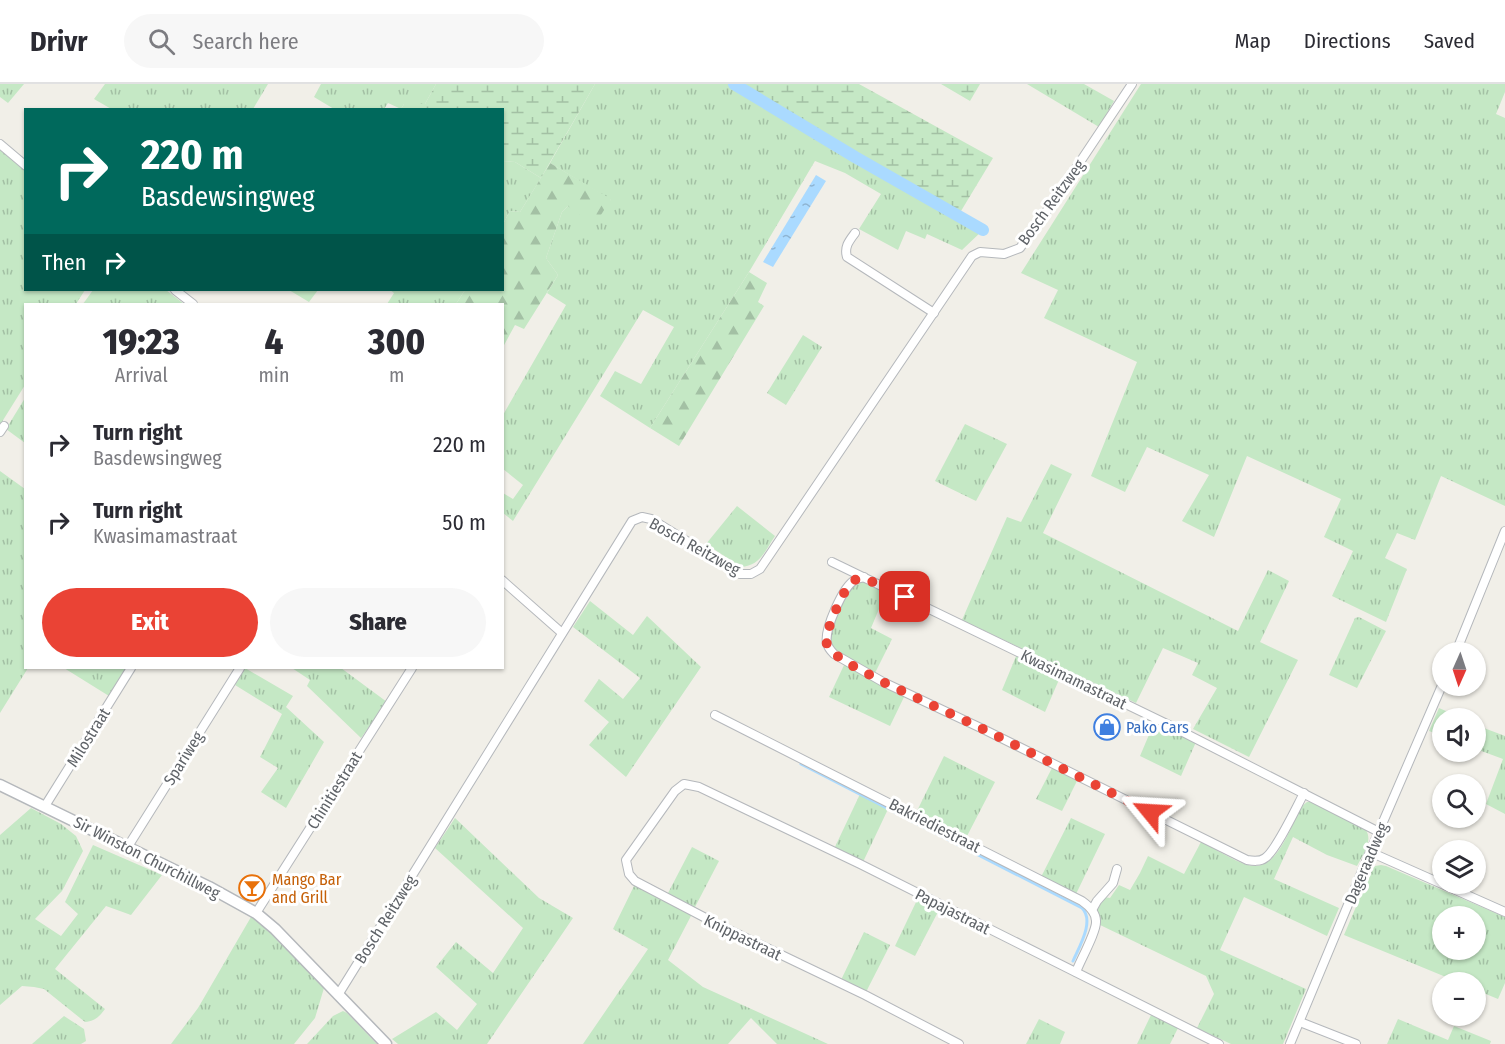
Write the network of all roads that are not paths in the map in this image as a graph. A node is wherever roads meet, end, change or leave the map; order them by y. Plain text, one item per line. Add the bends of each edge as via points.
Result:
1 (1132, 84) edge
2 (0, 144) edge
3 (24, 163) edge
4 (855, 233) dead end
5 (176, 291) edge
6 (192, 303) edge
7 (933, 313) junction
8 (1505, 531) edge
9 (832, 562) dead end
10 (864, 578) junction
11 (504, 582) edge
12 (562, 633) junction
13 (1460, 642) edge
14 (130, 669) edge
15 (239, 669) edge
16 (411, 669) edge
17 (1437, 696) edge
18 (715, 715) dead end
19 (684, 784) joint
20 (0, 785) edge
21 (1304, 793) junction
22 (45, 806) junction
23 (1379, 832) junction
24 (127, 848) junction
25 (1370, 852) junction
26 (1118, 869) dead end
27 (1092, 910) junction
28 (1505, 912) edge
29 (256, 913) junction
30 (1076, 972) junction
31 (338, 995) junction
32 (1300, 1022) junction
33 (386, 1044) edge
34 (959, 1044) edge
35 (1219, 1044) edge
36 (1290, 1044) edge
37 (1356, 1044) edge

1 - 7 street, Bosch Reitzweg via 1020,248 1004,254 980,252 972,256
2 - 3 street
4 - 7 street via 847,245 847,257
5 - 6 street
7 - 12 street, Bosch Reitzweg via 760,569 740,574 642,517 632,521
8 - 13 street
9 - 10 street, Kwasimamastraat
10 - 21 street, Kwasimamastraat
10 - 21 street via 847,587 831,620 826,641 834,654 883,682 1247,861 1266,858 1273,850
11 - 12 street
12 - 31 street, Bosch Reitzweg
14 - 22 street, Milostraat
15 - 24 street, Spariweg
16 - 29 street, Chinitiestraat
17 - 23 street, Dageraadweg
18 - 27 street, Bakriediestraat via 1082,901
19 - 30 street, Papajastraat via 699,787 860,864
19 - 34 street, Knippastraat via 675,790 626,860 635,881
20 - 22 street, Sir Winston Churchillweg
21 - 23 street, Kwasimamastraat
22 - 24 street, Sir Winston Churchillweg
23 - 25 street, Dageraadweg
24 - 29 street, Sir Winston Churchillweg
25 - 28 street
25 - 32 street, Dageraadweg
26 - 27 street via 1113,883
27 - 30 street via 1094,930
29 - 31 street, Sir Winston Churchillweg
30 - 35 street, Papajastraat
31 - 33 street, Sir Winston Churchillweg
32 - 36 street, Dageraadweg
32 - 37 street

